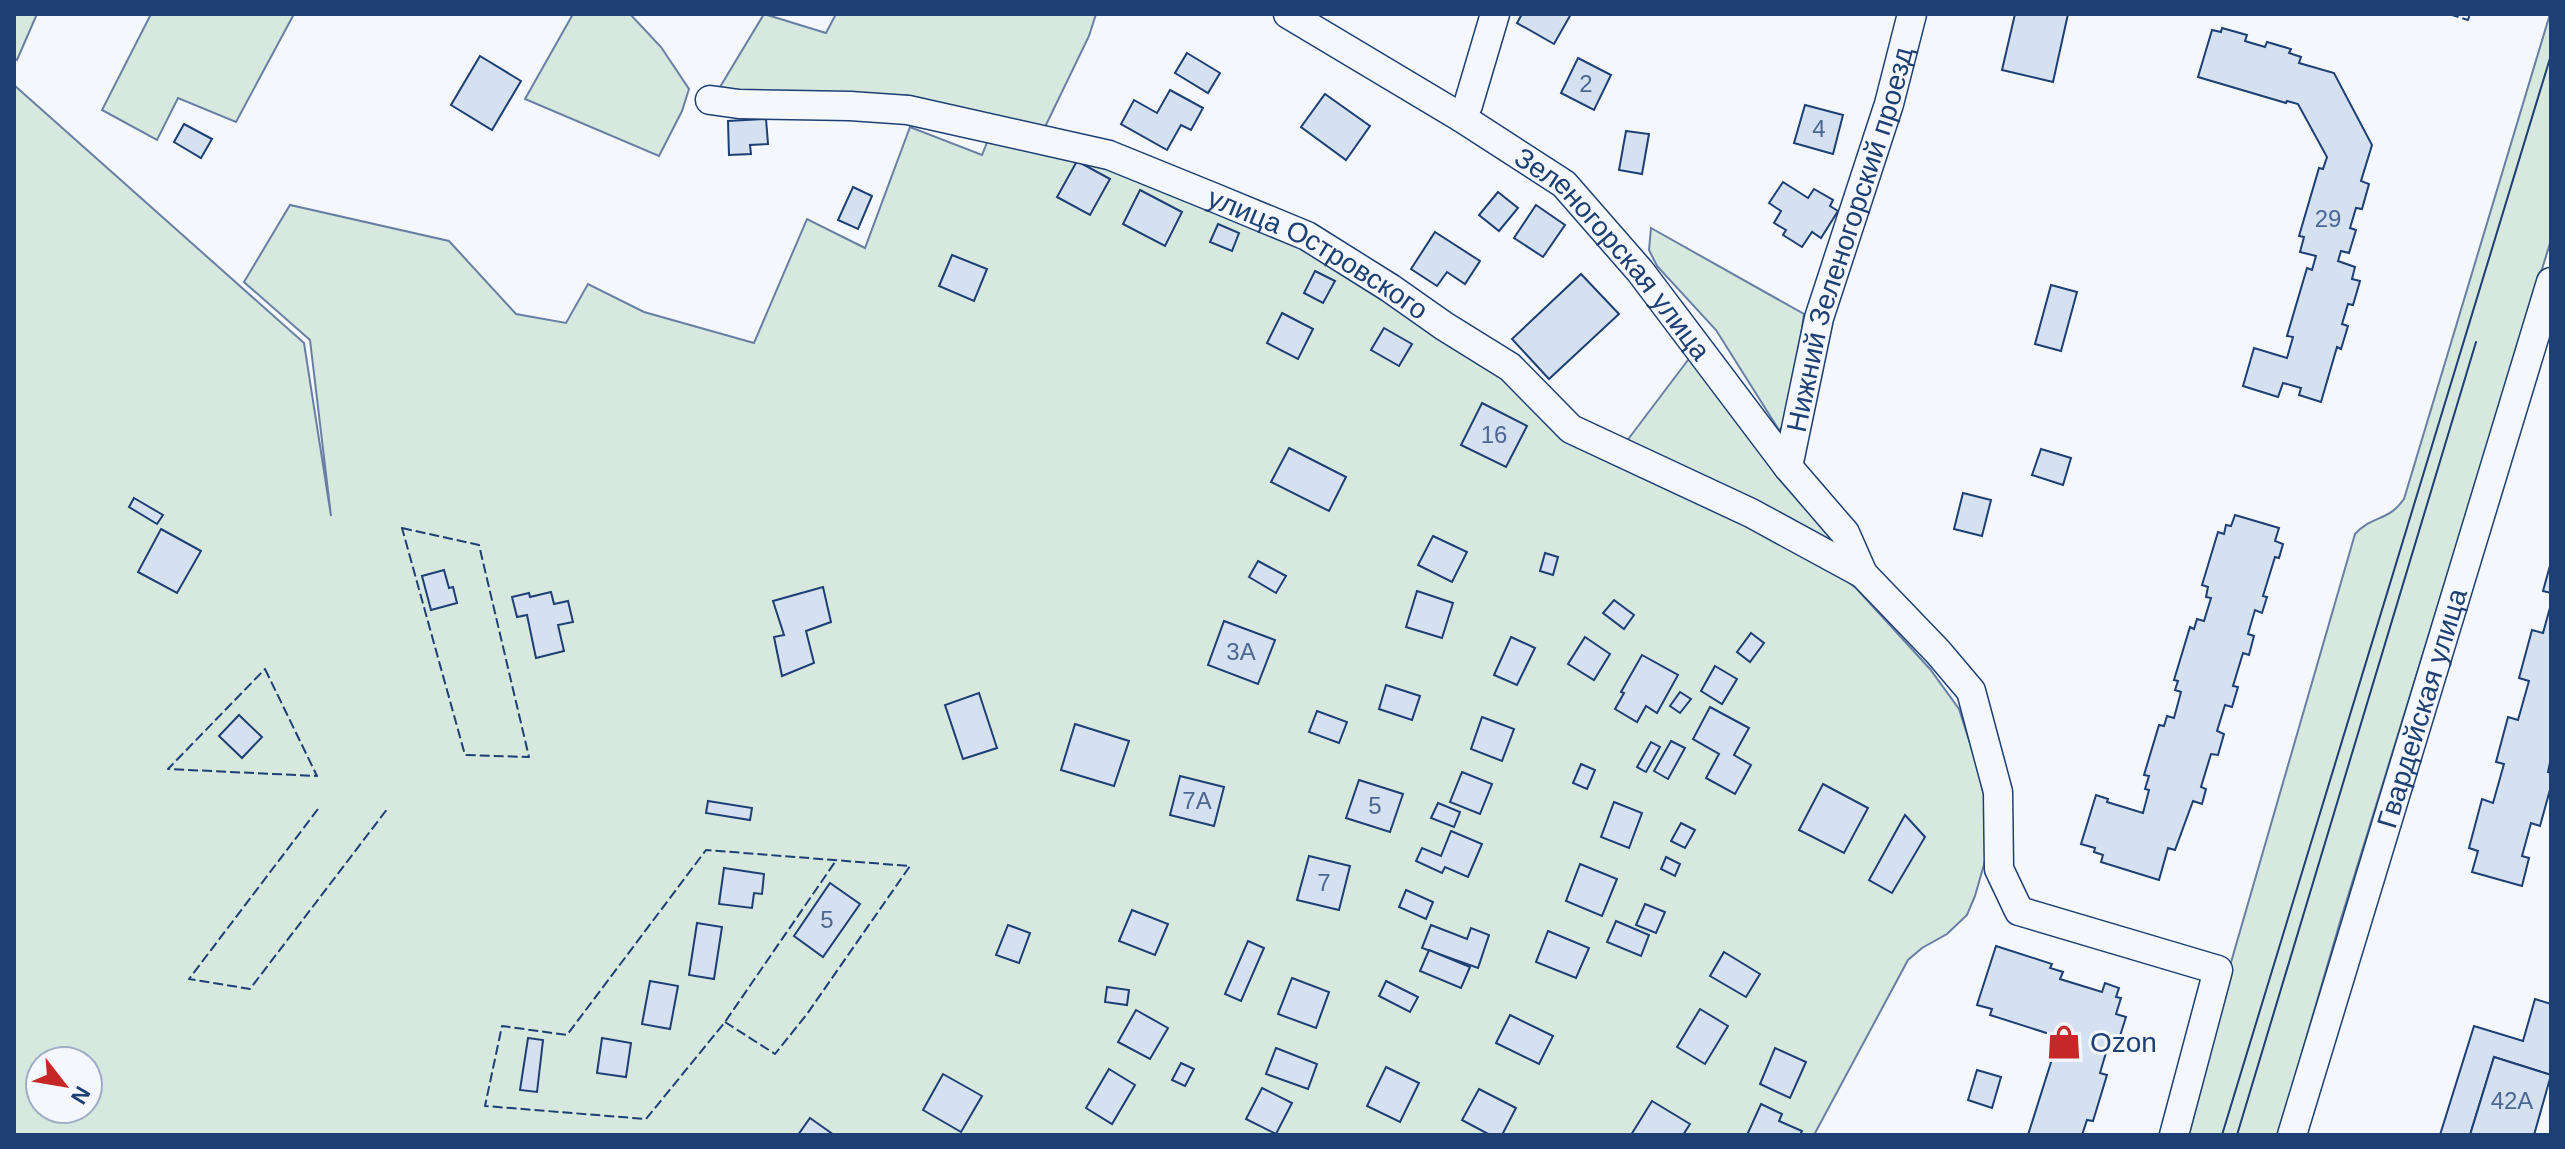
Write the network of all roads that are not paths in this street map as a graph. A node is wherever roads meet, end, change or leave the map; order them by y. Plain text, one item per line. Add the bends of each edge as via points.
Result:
1 (1288, 14) edge
2 (1495, 14) edge
3 (1912, 14) edge
4 (710, 100) dead end
5 (1462, 118) junction
6 (2551, 282) edge
7 (1788, 467) junction
8 (1863, 574) junction
9 (2174, 1135) edge
10 (2292, 1135) edge

1 - 5 street, Зеленогорская улица
2 - 5 street
3 - 7 street, Нижний Зеленогорский проезд via 1889,104 1819,318
4 - 8 street, улица Островского via 908,110 1109,155 1228,203 1307,236 1510,367 1571,429 1751,513
5 - 7 street, Зеленогорская улица via 1564,184 1640,271
6 - 10 street, Гвардейская улица
7 - 8 street, Зеленогорская улица via 1845,533
8 - 9 street via 1971,691 1998,792 1999,869 2019,911 2218,970

